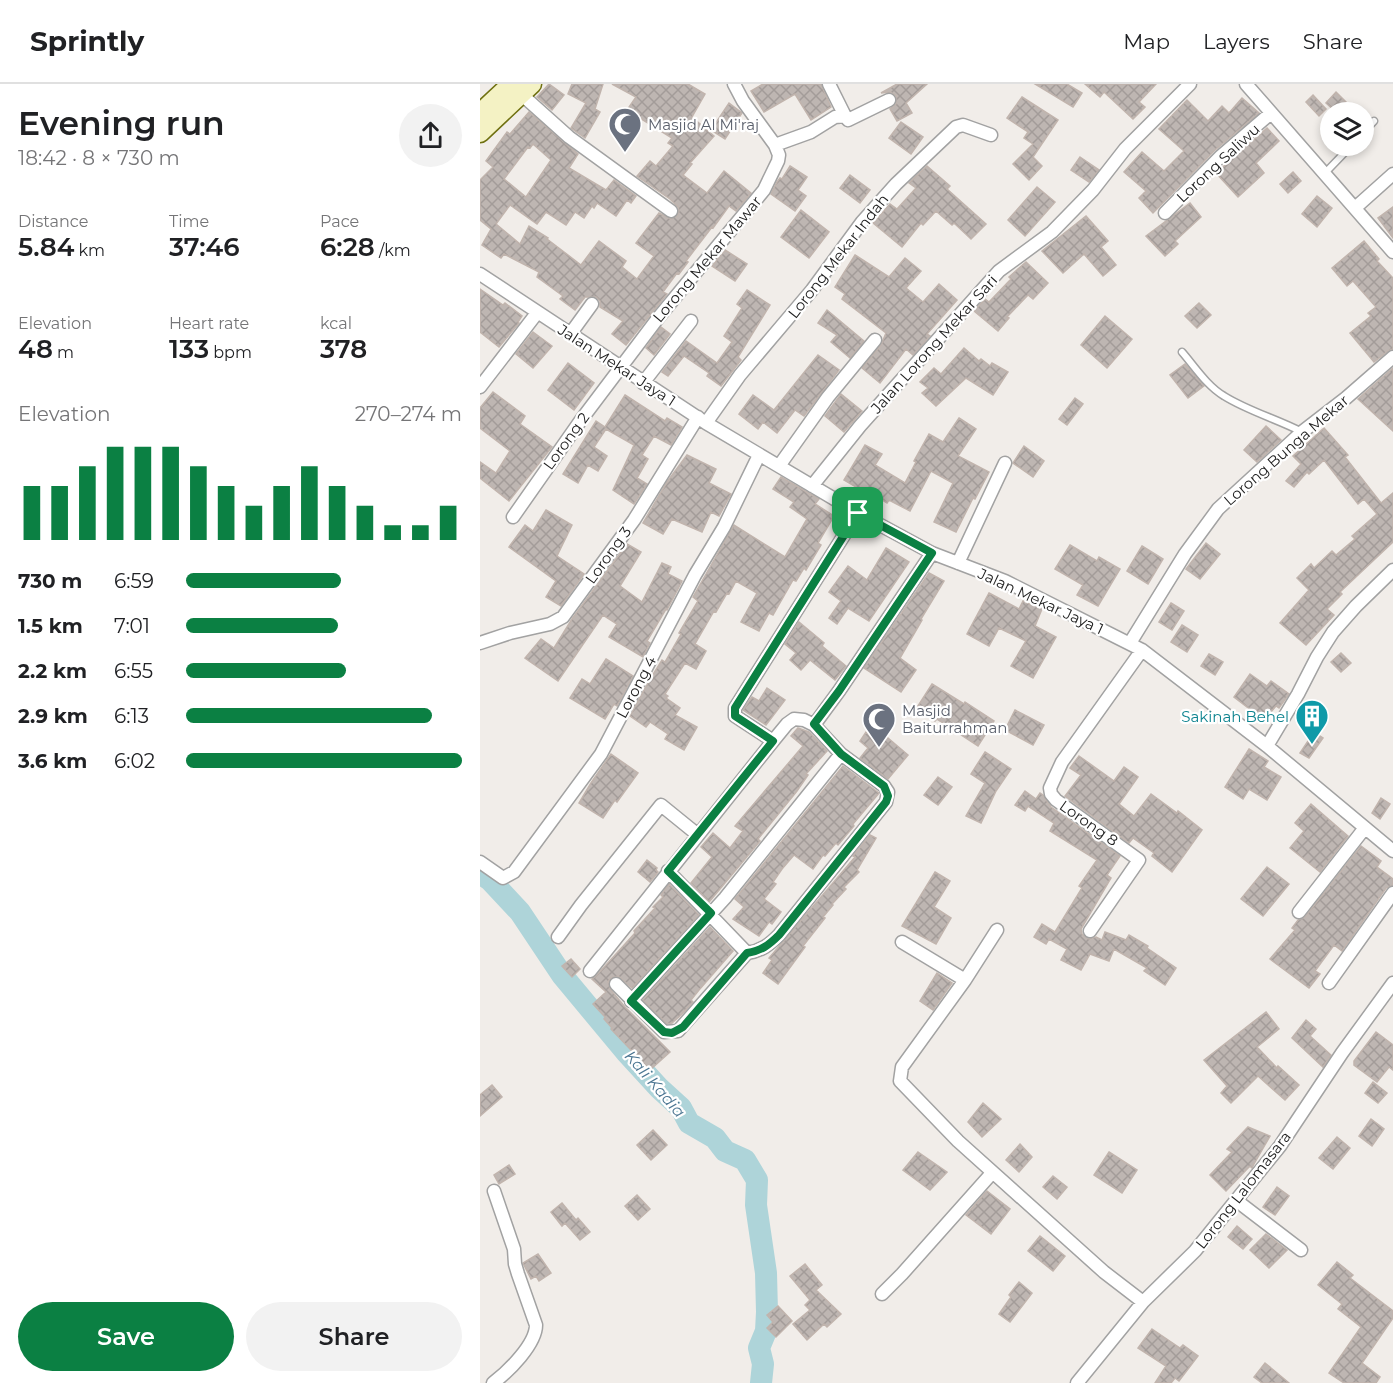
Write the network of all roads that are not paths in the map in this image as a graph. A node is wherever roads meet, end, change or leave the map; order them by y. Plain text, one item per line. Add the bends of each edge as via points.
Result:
1 (734, 84) edge
2 (829, 84) edge
3 (1190, 84) edge
4 (1246, 84) edge
5 (521, 87) edge
6 (889, 100) dead end
7 (480, 113) edge
8 (1271, 113) junction
9 (846, 116) junction
10 (480, 133) edge
11 (991, 135) dead end
12 (776, 146) junction
13 (1341, 156) edge
14 (1325, 173) junction
15 (1393, 174) edge
16 (1355, 208) junction
17 (671, 212) dead end
18 (1165, 213) dead end
19 (1393, 252) edge
20 (480, 274) edge
21 (591, 304) dead end
22 (537, 313) junction
23 (691, 321) dead end
24 (571, 333) junction
25 (875, 340) dead end
26 (1182, 352) dead end
27 (1393, 357) edge
28 (621, 366) junction
29 (643, 382) junction
30 (480, 387) edge
31 (702, 420) junction
32 (1302, 432) junction
33 (759, 455) junction
34 (1005, 463) dead end
35 (779, 466) junction
36 (812, 486) junction
37 (858, 513) junction
38 (513, 517) dead end
39 (932, 553) junction
40 (958, 563) junction
41 (1391, 574) edge
42 (1130, 643) junction
43 (480, 644) edge
44 (1142, 650) junction
45 (814, 724) junction
46 (773, 741) junction
47 (1267, 746) junction
48 (841, 754) junction
49 (1364, 829) junction
50 (698, 835) junction
51 (1393, 851) edge
52 (480, 862) edge
53 (668, 871) junction
54 (1393, 893) edge
55 (1299, 912) dead end
56 (711, 913) junction
57 (997, 930) dead end
58 (1090, 931) dead end
59 (558, 938) dead end
60 (902, 942) dead end
61 (747, 953) junction
62 (590, 971) dead end
63 (965, 980) junction
64 (1329, 983) dead end
65 (1393, 983) edge
66 (616, 984) dead end
67 (631, 1001) junction
68 (992, 1173) junction
69 (494, 1191) dead end
70 (1236, 1201) junction
71 (1301, 1250) dead end
72 (882, 1294) dead end
73 (1143, 1302) junction
74 (497, 1382) edge
75 (1077, 1383) edge

1 - 12 street
2 - 9 street
3 - 36 street, Jalan Lorong Mekar Sari via 1125,149 1060,224 991,279
4 - 8 street
5 - 7 street
5 - 10 street
5 - 17 street via 569,136
6 - 9 street via 848,120
8 - 14 street
8 - 18 street, Lorong Saliwu via 1221,156
9 - 12 street via 835,117
11 - 31 street, Lorong Mekar Indah via 963,125 956,127 896,184
12 - 28 street, Lorong Mekar Mawar via 778,161 764,190
13 - 14 lane
14 - 16 street
15 - 16 street
16 - 19 street
20 - 22 street, Jalan Mekar Jaya 1
21 - 24 street
22 - 24 street, Jalan Mekar Jaya 1
22 - 30 street
23 - 29 street
24 - 28 street, Jalan Mekar Jaya 1
25 - 35 street
26 - 32 lane via 1223,396
27 - 32 street, Lorong Bunga Mekar
28 - 29 street, Jalan Mekar Jaya 1
28 - 38 street, Lorong 2
29 - 31 street, Jalan Mekar Jaya 1
31 - 33 street, Jalan Mekar Jaya 1
31 - 43 street, Lorong 3 via 563,617
32 - 42 street, Lorong Bunga Mekar via 1218,509
33 - 35 street, Jalan Mekar Jaya 1
33 - 52 street, Lorong 4 via 601,754 513,872 503,878
34 - 40 street
35 - 36 street, Jalan Mekar Jaya 1
36 - 37 street, Jalan Mekar Jaya 1
37 - 39 street, Jalan Mekar Jaya 1
37 - 46 street via 735,708 735,716
39 - 40 street, Jalan Mekar Jaya 1
39 - 45 street
40 - 42 street, Jalan Mekar Jaya 1 via 1005,581
41 - 47 street via 1333,632
42 - 44 street, Jalan Mekar Jaya 1
44 - 47 street, Jalan Mekar Jaya 1
44 - 58 street, Lorong 8 via 1062,762 1050,788 1056,800 1139,860
45 - 46 street via 794,719
45 - 48 street
46 - 50 street
47 - 49 street, Jalan Mekar Jaya 1
48 - 56 street
48 - 61 street via 884,786 888,792 886,802 779,935 769,945
49 - 51 street, Jalan Mekar Jaya 1
49 - 55 street
50 - 53 street
50 - 59 street via 661,806
53 - 56 street
53 - 62 street
54 - 64 street
56 - 61 street
56 - 67 street
57 - 63 street
60 - 63 street
61 - 67 street via 678,1031 664,1032
63 - 68 street via 902,1067 900,1081
65 - 70 street, Lorong Lalomasara via 1280,1146
66 - 67 street
68 - 72 street
68 - 73 street
69 - 74 street via 536,1325 531,1344
70 - 71 street
70 - 73 street, Lorong Lalomasara via 1195,1251
73 - 75 street, Lorong Lalomasara

